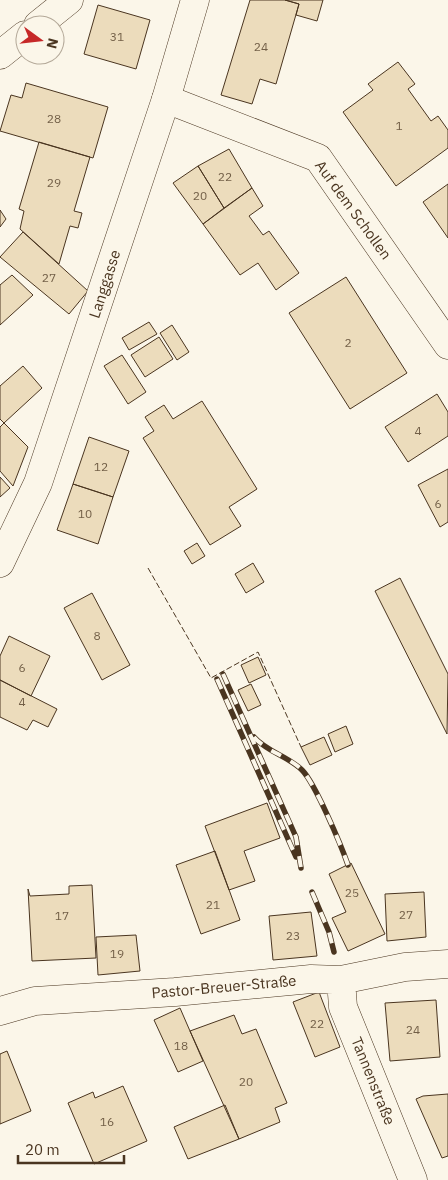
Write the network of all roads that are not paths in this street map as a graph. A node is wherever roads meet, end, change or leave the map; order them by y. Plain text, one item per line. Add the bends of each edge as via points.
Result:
1 (69, 0) edge
2 (195, 0) edge
3 (50, 15) edge
4 (15, 43) edge
5 (0, 55) edge
6 (166, 99) junction
7 (448, 345) edge
8 (0, 563) edge
9 (448, 964) edge
10 (341, 980) junction
11 (0, 1011) edge
12 (413, 1180) edge

1 - 3 street
2 - 6 street, Langgasse
4 - 5 street
6 - 7 street, Auf dem Schollen via 318,158
6 - 8 street, Langgasse via 38,483
9 - 10 street, Pastor-Breuer-Straße via 405,967
10 - 11 street, Pastor-Breuer-Straße via 310,979 35,1001
10 - 12 street, Tannenstraße via 343,1007

